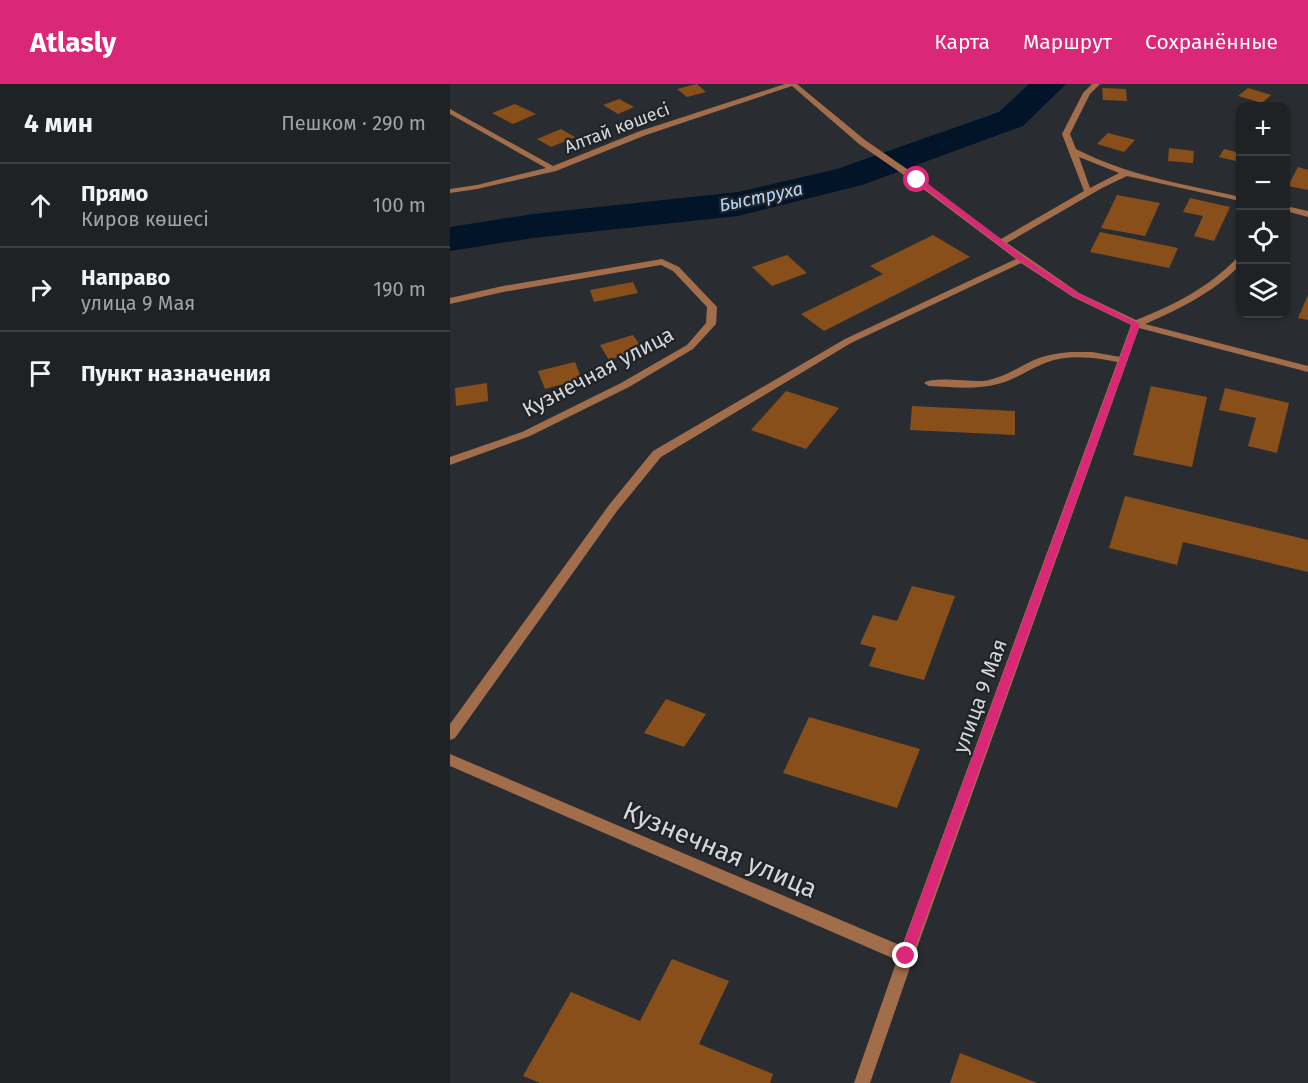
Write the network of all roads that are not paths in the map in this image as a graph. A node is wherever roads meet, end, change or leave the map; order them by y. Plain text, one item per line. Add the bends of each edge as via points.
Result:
1 (792, 84) edge
2 (1096, 84) edge
3 (450, 111) edge
4 (1071, 150) junction
5 (554, 169) junction
6 (1126, 173) junction
7 (450, 191) edge
8 (1088, 192) junction
9 (1236, 198) edge
10 (1290, 210) edge
11 (1308, 214) edge
12 (1001, 243) junction
13 (1023, 259) junction
14 (1237, 264) edge
15 (450, 300) edge
16 (1136, 324) junction
17 (1123, 360) junction
18 (1308, 369) edge
19 (929, 383) dead end
20 (450, 461) edge
21 (450, 734) edge
22 (450, 760) edge
23 (906, 956) junction
24 (862, 1083) edge

1 - 5 street, Алтай көшесі via 643,133
1 - 12 street via 862,142
2 - 4 street via 1087,93 1066,134
3 - 5 street
4 - 6 street
4 - 8 street
5 - 7 street, Алтай көшесі
6 - 8 street
6 - 9 street
8 - 12 street
10 - 11 street
12 - 13 street
13 - 16 street via 1076,295
13 - 21 street via 848,341 657,454 613,508
14 - 16 street via 1225,278 1202,293
15 - 20 street, Кузнечная улица via 662,262 676,269 712,307 711,324 690,347 653,369 526,434
16 - 17 street, улица 9 Мая
16 - 18 street
17 - 19 street via 1071,355 1044,360 1000,381
17 - 23 street, улица 9 Мая
22 - 23 street, Кузнечная улица
23 - 24 street, улица 9 Мая

